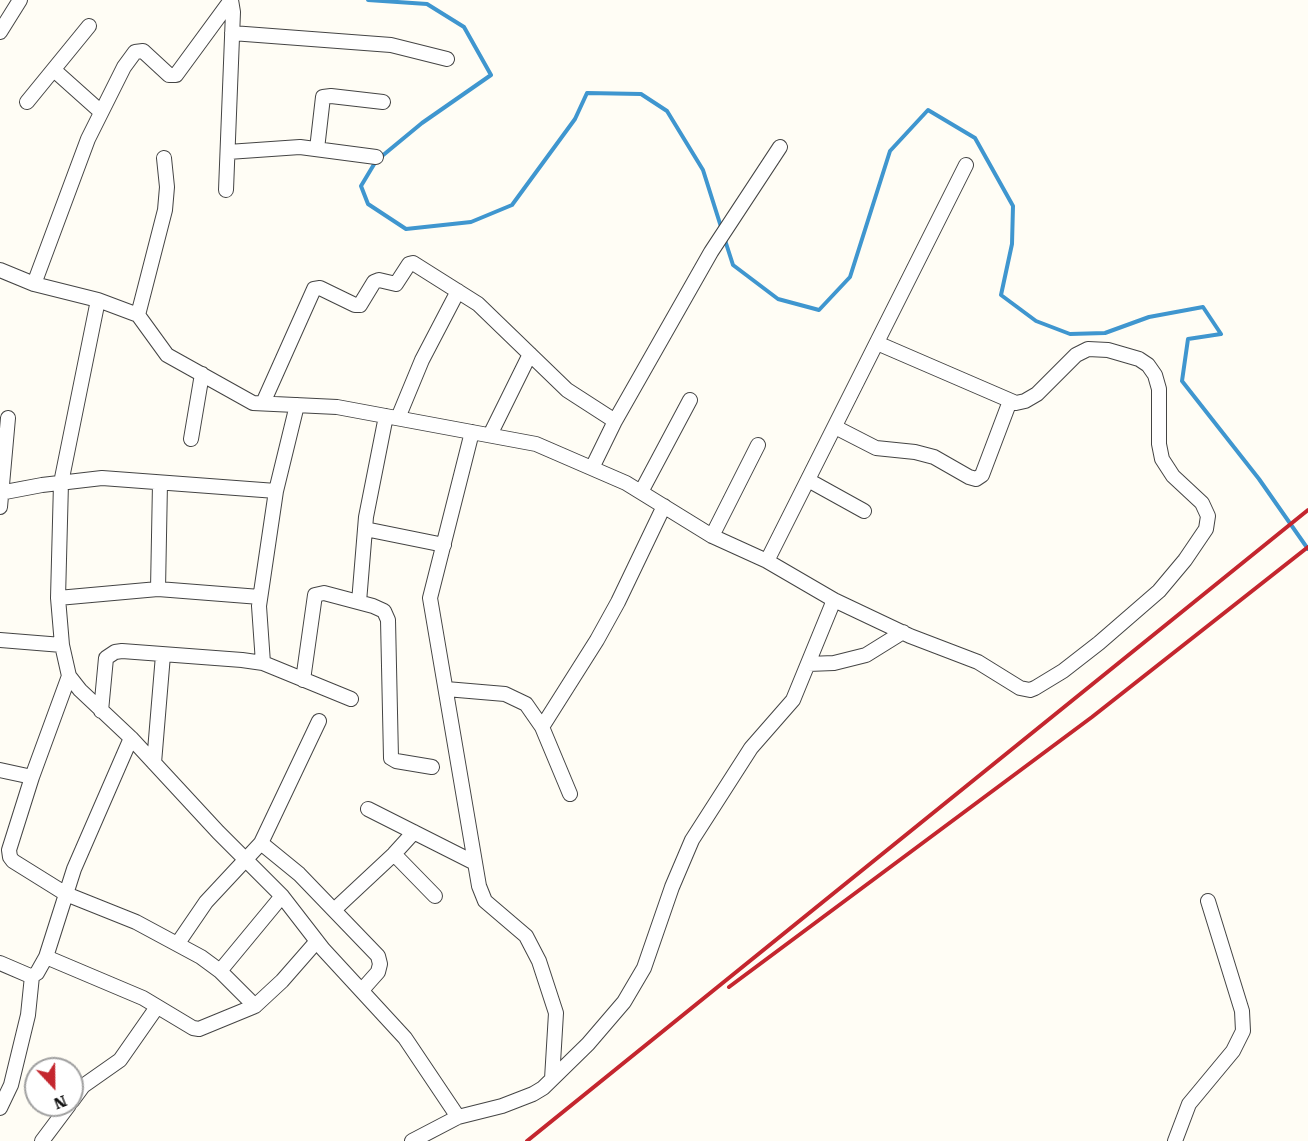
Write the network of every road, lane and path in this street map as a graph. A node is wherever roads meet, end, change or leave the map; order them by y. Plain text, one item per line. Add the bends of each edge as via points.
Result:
1 (231, 0) edge
2 (18, 1) edge
3 (89, 26) dead end
4 (0, 33) edge
5 (232, 33) junction
6 (447, 59) dead end
7 (54, 70) junction
8 (27, 102) dead end
9 (383, 102) dead end
10 (101, 112) junction
11 (780, 147) dead end
12 (317, 149) junction
13 (228, 152) junction
14 (376, 157) dead end
15 (164, 158) dead end
16 (966, 165) dead end
17 (226, 190) dead end
18 (0, 270) edge
19 (34, 284) junction
20 (458, 291) junction
21 (98, 300) junction
22 (138, 315) junction
23 (877, 343) junction
24 (530, 354) junction
25 (202, 374) junction
26 (690, 400) dead end
27 (1010, 401) junction
28 (263, 403) junction
29 (297, 405) junction
30 (392, 417) junction
31 (8, 418) dead end
32 (615, 421) junction
33 (835, 427) junction
34 (472, 432) junction
35 (490, 435) junction
36 (191, 439) dead end
37 (758, 445) dead end
38 (592, 468) junction
39 (1, 473) edge
40 (808, 480) junction
41 (61, 483) junction
42 (160, 483) junction
43 (276, 490) junction
44 (0, 492) edge
45 (641, 492) junction
46 (664, 506) junction
47 (0, 507) edge
48 (864, 511) dead end
49 (365, 529) junction
50 (712, 536) junction
51 (444, 545) junction
52 (767, 561) junction
53 (158, 589) junction
54 (260, 597) junction
55 (58, 598) junction
56 (834, 600) junction
57 (359, 602) junction
58 (903, 632) junction
59 (0, 640) edge
60 (62, 645) junction
61 (163, 655) junction
62 (263, 663) junction
63 (808, 664) junction
64 (69, 676) junction
65 (303, 680) junction
66 (446, 689) junction
67 (351, 699) dead end
68 (101, 711) junction
69 (319, 721) dead end
70 (542, 727) junction
71 (131, 738) junction
72 (154, 763) junction
73 (432, 767) dead end
74 (0, 770) edge
75 (32, 777) junction
76 (570, 794) dead end
77 (368, 809) dead end
78 (414, 832) junction
79 (261, 843) junction
80 (394, 854) junction
81 (246, 859) junction
82 (475, 863) junction
83 (66, 894) junction
84 (282, 896) junction
85 (435, 896) dead end
86 (1208, 901) dead end
87 (334, 910) junction
88 (317, 941) junction
89 (178, 944) junction
90 (46, 957) junction
91 (0, 963) edge
92 (220, 971) junction
93 (32, 976) junction
94 (362, 990) junction
95 (158, 1006) junction
96 (255, 1006) junction
97 (552, 1078) junction
98 (84, 1085) edge
99 (0, 1107) edge
100 (458, 1116) junction
101 (60, 1117) edge
102 (42, 1141) edge
103 (412, 1141) edge
104 (1175, 1141) edge

1 - 5 street
1 - 10 street via 174,76 147,53 135,52
2 - 4 street
3 - 7 street
5 - 6 street via 391,45
5 - 13 street
7 - 8 street
7 - 10 street
9 - 12 street via 325,96
10 - 19 street
11 - 32 street via 711,252
12 - 13 street via 282,147
12 - 14 street
13 - 17 street
15 - 22 street via 165,210
16 - 23 street
18 - 19 street
19 - 21 street
20 - 24 street via 478,304
20 - 28 street via 413,262 396,285 374,282 360,306 316,287
20 - 30 street
21 - 22 street
21 - 41 street
22 - 25 street via 167,355
23 - 27 street
23 - 33 street
24 - 32 street via 567,390
24 - 35 street
25 - 28 street via 253,403
25 - 36 street
26 - 45 street
27 - 33 street via 982,475 976,479 934,457 876,448
27 - 58 street via 1030,399 1076,355 1088,350 1108,350 1139,359 1155,375 1159,389 1162,459 1206,509 1206,529 1159,591 1100,643 1030,690 978,662
28 - 29 street
29 - 30 street via 337,407
29 - 43 street
30 - 34 street
30 - 49 street
31 - 39 street
32 - 38 street
33 - 40 street
34 - 35 street
34 - 51 street
35 - 38 street via 536,444
37 - 50 street
38 - 45 street
39 - 44 street
40 - 48 street
40 - 52 street
41 - 42 street via 102,478
41 - 44 street
41 - 55 street
42 - 43 street
42 - 53 street
43 - 54 street
44 - 47 street
45 - 46 street
46 - 50 street
46 - 70 street via 602,630
49 - 51 street
49 - 57 street
50 - 52 street
51 - 66 street via 430,598
52 - 56 street
53 - 54 street
53 - 55 street
54 - 62 street
55 - 60 street
56 - 58 street
56 - 63 street
57 - 65 street via 324,593 315,595
57 - 73 street via 384,611 388,620 391,758
58 - 63 street via 866,655
59 - 60 street
60 - 64 street
61 - 62 street
61 - 68 street via 122,651 110,654 104,665
61 - 72 street
62 - 65 street
63 - 97 street via 793,700 751,748 692,840 635,985 588,1044
64 - 68 street
64 - 75 street
65 - 67 street
66 - 70 street via 513,696 529,707
66 - 82 street
68 - 71 street
69 - 79 street
70 - 76 street
71 - 72 street
71 - 83 street
72 - 81 street
74 - 75 street
75 - 83 street via 10,857
77 - 78 street
78 - 80 street
78 - 82 street
79 - 81 street
79 - 87 street
80 - 85 street
80 - 87 street
81 - 84 street
81 - 89 street via 198,911
82 - 97 street via 483,897 526,936 554,1000 557,1021
83 - 89 street
83 - 90 street
84 - 88 street
84 - 92 street
86 - 104 street via 1242,1011 1244,1031 1233,1051 1188,1104
87 - 94 street via 379,960 378,972
88 - 94 street
88 - 96 street
89 - 92 street
90 - 93 street
90 - 95 street
91 - 93 street
92 - 96 street
93 - 99 street via 11,1085
94 - 100 street via 405,1038
95 - 96 street via 199,1029
95 - 98 street via 120,1060
97 - 100 street via 520,1100
100 - 103 street
101 - 102 street

